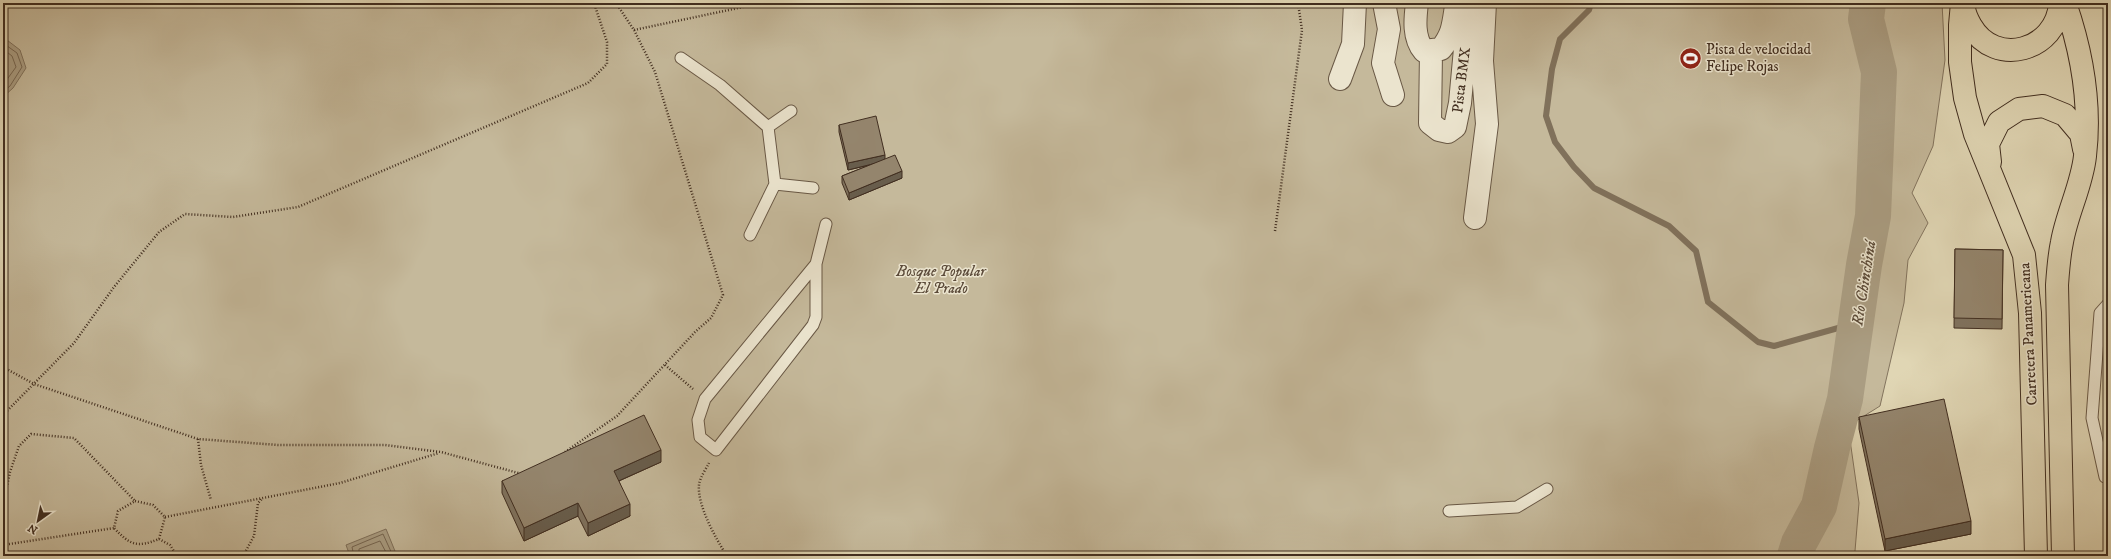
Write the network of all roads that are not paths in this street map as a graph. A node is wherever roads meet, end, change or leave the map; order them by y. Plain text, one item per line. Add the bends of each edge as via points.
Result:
1 (1355, 3) edge
2 (1384, 3) edge
3 (1416, 3) edge
4 (1456, 3) edge
5 (1466, 3) edge
6 (1485, 3) edge
7 (1963, 3) edge
8 (2060, 3) edge
9 (2065, 3) edge
10 (1431, 52) junction
11 (681, 58) dead end
12 (1340, 79) dead end
13 (1393, 95) dead end
14 (792, 112) dead end
15 (768, 127) junction
16 (2085, 158) junction
17 (1990, 168) junction
18 (775, 184) junction
19 (813, 188) dead end
20 (1475, 218) dead end
21 (826, 224) dead end
22 (750, 235) dead end
23 (816, 264) junction
24 (2108, 304) edge
25 (2106, 477) dead end
26 (1547, 489) dead end
27 (1449, 511) dead end
28 (2036, 556) edge
29 (2064, 556) edge

1 - 12 street via 1353,44
2 - 13 street via 1389,29 1383,63
3 - 10 street via 1418,44 1424,51
4 - 10 street, Pista BMX via 1453,30 1441,49
5 - 10 street, Pista BMX via 1467,27 1460,103 1454,127 1448,132 1439,130 1430,123
6 - 20 street, Pista BMX via 1482,60 1486,124
7 - 8 highway via 1964,13 1976,35 1998,49 2023,50 2045,38 2059,17
7 - 17 highway, Carretera Panamericana via 1960,62 1965,98 1975,134
9 - 16 highway, Carretera Panamericana via 2078,50 2085,90
11 - 15 lane via 720,85
14 - 15 lane
15 - 18 lane
16 - 17 highway via 2081,134 2065,115 2043,106 2019,108 1998,122 1988,144
16 - 29 highway, Carretera Panamericana via 2062,242 2057,285
17 - 28 highway, Carretera Panamericana via 2024,255 2030,312
18 - 19 lane
18 - 22 lane
21 - 23 lane
23 - 23 lane via 816,318 813,325 716,450 700,437 698,420 705,399
24 - 25 lane via 2100,313 2092,418
26 - 27 lane via 1517,507

